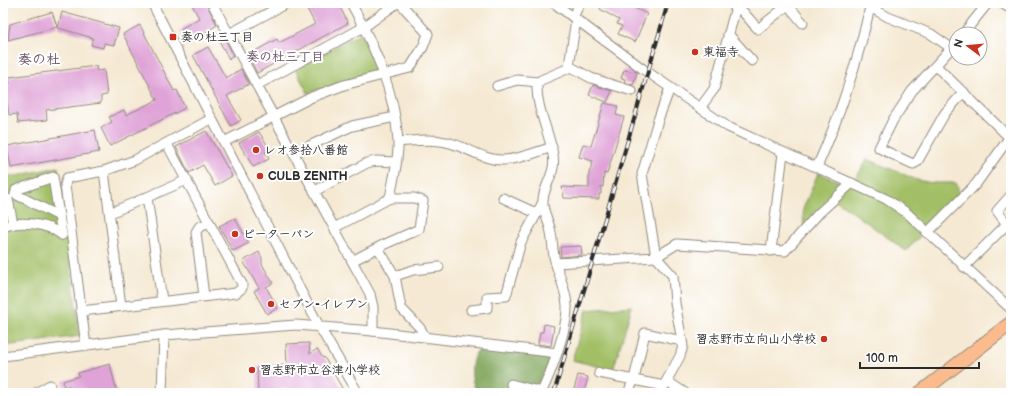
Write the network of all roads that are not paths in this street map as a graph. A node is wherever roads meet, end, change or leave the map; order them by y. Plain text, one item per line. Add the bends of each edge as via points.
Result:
1 (152, 3) edge
2 (212, 3) edge
3 (287, 3) edge
4 (351, 3) edge
5 (399, 3) edge
6 (554, 3) edge
7 (580, 3) edge
8 (988, 3) edge
9 (1002, 3) edge
10 (737, 4) edge
11 (871, 5) edge
12 (1011, 9) edge
13 (575, 18) junction
14 (802, 23) dead end
15 (969, 26) edge
16 (364, 27) junction
17 (229, 34) junction
18 (728, 34) junction
19 (948, 42) edge
20 (948, 52) edge
21 (752, 61) dead end
22 (569, 66) junction
23 (936, 66) junction
24 (384, 74) junction
25 (539, 82) junction
26 (257, 84) junction
27 (497, 86) dead end
28 (670, 88) junction
29 (632, 91) dead end
30 (964, 92) junction
31 (700, 108) junction
32 (273, 115) junction
33 (395, 117) junction
34 (210, 119) junction
35 (1010, 138) edge
36 (224, 142) junction
37 (398, 142) junction
38 (167, 144) junction
39 (552, 147) junction
40 (294, 153) junction
41 (783, 153) junction
42 (395, 162) junction
43 (817, 167) junction
44 (104, 171) junction
45 (187, 180) junction
46 (852, 183) junction
47 (315, 191) junction
48 (13, 194) junction
49 (1011, 195) edge
50 (147, 197) junction
51 (390, 198) junction
52 (503, 198) dead end
53 (542, 204) junction
54 (110, 213) junction
55 (536, 213) junction
56 (59, 216) junction
57 (210, 223) junction
58 (13, 224) junction
59 (3, 227) edge
60 (334, 228) junction
61 (928, 233) junction
62 (378, 248) junction
63 (771, 251) junction
64 (656, 257) junction
65 (352, 261) junction
66 (556, 263) junction
67 (439, 267) dead end
68 (964, 267) junction
69 (395, 276) junction
70 (204, 296) junction
71 (162, 301) junction
72 (121, 306) junction
73 (1011, 309) edge
74 (471, 310) dead end
75 (81, 311) junction
76 (1011, 323) edge
77 (319, 326) junction
78 (373, 331) junction
79 (164, 335) junction
80 (426, 338) junction
81 (682, 341) junction
82 (86, 346) junction
83 (556, 353) junction
84 (3, 356) edge
85 (598, 373) dead end
86 (634, 379) junction
87 (511, 384) dead end
88 (50, 385) dead end
89 (664, 387) edge
90 (542, 392) edge
91 (36, 393) edge
92 (162, 393) edge
93 (358, 393) edge
94 (628, 393) edge
95 (685, 393) edge
96 (920, 393) edge

1 - 34 street
2 - 17 street
3 - 17 street
4 - 16 street
5 - 16 street
5 - 24 street via 428,34 410,68
6 - 13 street
7 - 13 street
8 - 15 street
9 - 12 street
10 - 14 street via 758,29 788,5
10 - 18 street
11 - 19 street via 888,17
11 - 43 street via 841,110
13 - 22 street
13 - 28 street
16 - 24 street
16 - 26 street
17 - 26 street
18 - 21 street
18 - 31 street via 714,89
20 - 23 street
22 - 25 street
22 - 29 street via 591,78
23 - 30 street
23 - 30 street via 912,91 879,148 913,164 917,162 945,113
24 - 32 street via 344,85
24 - 33 street
25 - 27 street via 516,80
25 - 39 street via 537,94 541,115
26 - 32 street
28 - 31 street
28 - 64 street via 642,174
30 - 35 street
31 - 41 street via 734,130
32 - 36 street
32 - 40 street
33 - 37 street
33 - 40 street via 352,126
34 - 36 street
34 - 38 street
35 - 61 street via 976,184
36 - 77 street
37 - 39 street via 436,140 488,158 505,160
37 - 42 street
38 - 44 street via 135,160
38 - 45 street
39 - 53 street via 554,167
40 - 47 street
41 - 43 street
41 - 63 street
42 - 47 street via 367,163
42 - 51 street
43 - 46 street
44 - 54 street
44 - 75 street via 67,178 65,185
45 - 50 street
45 - 57 street
46 - 61 street via 886,199 907,213
46 - 63 street via 819,213 785,251
47 - 60 street
48 - 56 street
48 - 56 street via 54,177
48 - 58 street
49 - 68 street via 996,211 1007,224
50 - 54 street
50 - 71 street
51 - 60 street
51 - 62 street via 414,198 423,201 419,229
52 - 55 street
53 - 55 street
53 - 66 street via 550,228
54 - 72 street
55 - 74 street via 515,257 506,296 487,297 487,308
56 - 58 street via 62,235 46,227
57 - 70 street via 199,227 196,232
57 - 70 street via 242,288 236,293
58 - 59 street
60 - 65 street
61 - 68 street
62 - 65 street
62 - 69 street
63 - 64 street via 678,244
64 - 66 street
64 - 81 street via 673,276
65 - 78 street via 370,294
66 - 83 street via 567,305
67 - 69 street via 413,270
68 - 73 street
69 - 80 street via 402,308
70 - 71 street
71 - 72 street
72 - 75 street
75 - 82 street
76 - 96 highway
77 - 78 street
77 - 79 street via 270,326
77 - 93 street
78 - 80 street
79 - 82 street
79 - 92 street
80 - 83 street
81 - 86 street via 645,334
81 - 89 street via 680,356
82 - 84 street
83 - 90 street
85 - 86 street
86 - 89 street
86 - 94 street
87 - 90 street
88 - 91 street
89 - 95 street

